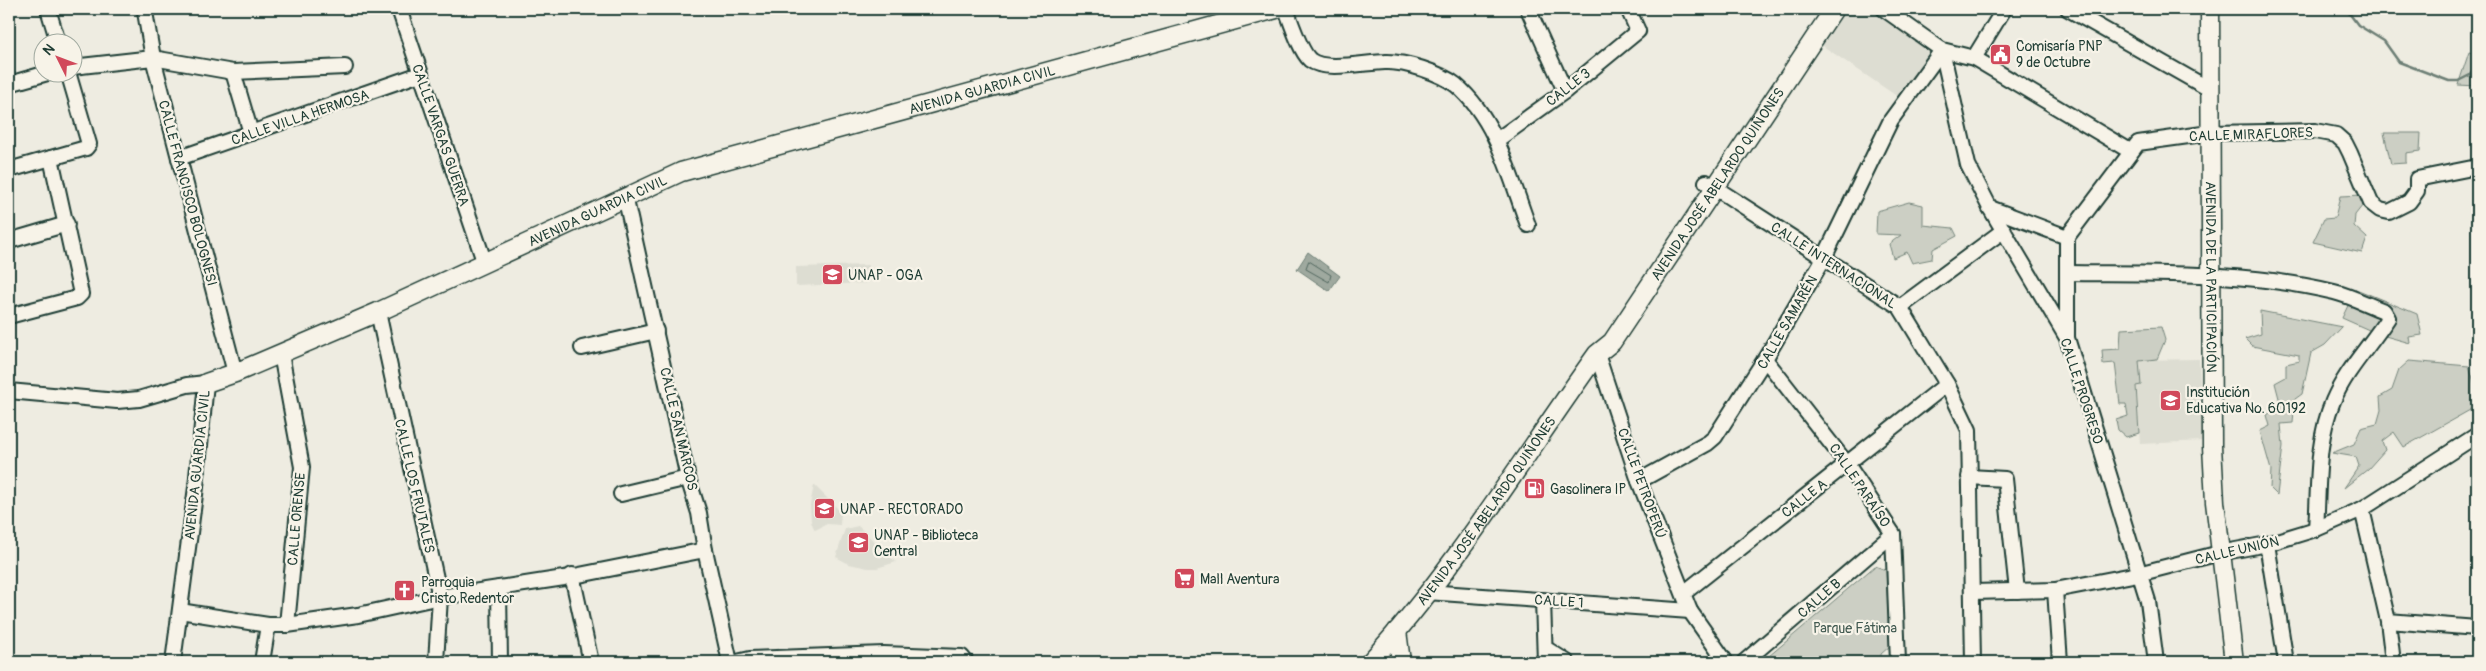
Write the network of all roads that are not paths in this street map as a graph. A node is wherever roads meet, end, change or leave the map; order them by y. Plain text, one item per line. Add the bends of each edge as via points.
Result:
1 (48, 9) edge
2 (399, 9) edge
3 (1276, 9) edge
4 (1286, 9) edge
5 (1528, 9) edge
6 (1628, 9) edge
7 (1822, 9) edge
8 (1834, 9) edge
9 (1884, 9) edge
10 (2004, 9) edge
11 (2068, 9) edge
12 (2210, 9) edge
13 (145, 12) dead end
14 (55, 32) edge
15 (1942, 50) junction
16 (153, 58) junction
17 (1974, 58) junction
18 (82, 67) edge
19 (344, 67) dead end
20 (233, 72) junction
21 (420, 74) junction
22 (32, 77) edge
23 (71, 82) edge
24 (9, 84) edge
25 (2209, 89) junction
26 (1565, 91) junction
27 (252, 133) junction
28 (2210, 133) junction
29 (1497, 140) junction
30 (2130, 151) junction
31 (51, 158) junction
32 (179, 158) junction
33 (2477, 167) edge
34 (9, 170) edge
35 (1710, 185) junction
36 (625, 196) junction
37 (1990, 208) junction
38 (67, 224) junction
39 (1528, 226) dead end
40 (2004, 230) junction
41 (2067, 237) junction
42 (9, 241) edge
43 (1824, 258) junction
44 (484, 261) junction
45 (2068, 274) junction
46 (2210, 274) junction
47 (1900, 307) junction
48 (378, 312) junction
49 (9, 316) edge
50 (656, 331) junction
51 (2067, 338) junction
52 (582, 348) dead end
53 (281, 354) junction
54 (1597, 354) junction
55 (1766, 359) junction
56 (235, 373) junction
57 (206, 383) junction
58 (1947, 384) junction
59 (9, 391) edge
60 (2477, 435) edge
61 (1847, 464) junction
62 (1969, 477) junction
63 (688, 478) junction
64 (1639, 481) junction
65 (621, 494) dead end
66 (2362, 509) junction
67 (2316, 529) junction
68 (1893, 534) junction
69 (2267, 544) junction
70 (705, 550) junction
71 (2220, 553) junction
72 (2138, 574) junction
73 (572, 575) junction
74 (498, 588) junction
75 (2056, 590) junction
76 (2017, 591) junction
77 (1428, 592) junction
78 (1973, 592) junction
79 (1684, 594) junction
80 (440, 596) junction
81 (1542, 600) junction
82 (180, 610) junction
83 (1690, 611) junction
84 (2388, 621) junction
85 (268, 625) junction
86 (287, 625) junction
87 (2477, 628) edge
88 (1397, 632) junction
89 (1545, 655) edge
90 (964, 659) edge
91 (1378, 660) edge
92 (173, 662) edge
93 (262, 662) edge
94 (436, 662) edge
95 (500, 662) edge
96 (591, 662) edge
97 (730, 662) edge
98 (738, 662) edge
99 (1401, 662) edge
100 (1567, 662) edge
101 (1726, 662) edge
102 (1744, 662) edge
103 (1898, 662) edge
104 (1973, 662) edge
105 (2060, 662) edge
106 (2156, 662) edge
107 (2234, 662) edge
108 (2286, 662) edge
109 (2392, 662) edge

1 - 14 street
2 - 21 street, CALLE VARGAS GUERRA
3 - 36 main road, AVENIDA GUARDIA CIVIL via 763,148 681,172
4 - 29 street via 1305,54 1313,62 1326,65 1386,62 1433,72 1454,83 1468,96
5 - 26 street
6 - 26 street, CALLE 3 via 1638,31
7 - 35 main road, AVENIDA JOSÉ ABELARDO QUIÑONES
8 - 35 main road, AVENIDA JOSÉ ABELARDO QUIÑONES
9 - 15 street
10 - 17 street
11 - 25 street
12 - 25 main road, AVENIDA DE LA PARTICIPACIÓN
13 - 16 street, CALLE FRANCISCO BOLOGNESI
15 - 17 street
15 - 37 street, CALLE PROGRESO via 1968,165
15 - 43 street, CALLE SAMARÉN via 1891,120
16 - 18 street
16 - 20 street
16 - 32 street, CALLE FRANCISCO BOLOGNESI
17 - 30 street
19 - 20 street
20 - 27 street
21 - 27 street, CALLE VILLA HERMOSA
21 - 44 street, CALLE VARGAS GUERRA
22 - 24 street
23 - 31 street via 90,144
25 - 28 main road, AVENIDA DE LA PARTICIPACIÓN
26 - 29 street, CALLE 3
27 - 32 street, CALLE VILLA HERMOSA
28 - 30 street, CALLE MIRAFLORES via 2151,139 2138,143
28 - 33 street, CALLE MIRAFLORES via 2316,131 2336,135 2350,153 2371,203 2389,212 2409,202 2417,191 2417,179
28 - 46 main road, AVENIDA DE LA PARTICIPACIÓN
29 - 39 street
30 - 41 street, CALLE MIRAFLORES
31 - 34 street
31 - 38 street
32 - 56 street, CALLE FRANCISCO BOLOGNESI
35 - 43 street, CALLE INTERNACIONAL
35 - 54 main road, AVENIDA JOSÉ ABELARDO QUIÑONES via 1604,333
36 - 44 main road, AVENIDA GUARDIA CIVIL
36 - 50 street, CALLE SAN MARCOS
37 - 40 street, CALLE PROGRESO
37 - 41 street
38 - 42 street
38 - 49 street via 81,294 77,298
40 - 47 street
40 - 51 street, CALLE PROGRESO
41 - 45 street
43 - 47 street, CALLE INTERNACIONAL
43 - 55 street, CALLE SAMARÉN
44 - 48 main road, AVENIDA GUARDIA CIVIL
45 - 46 street
45 - 51 street
46 - 67 street via 2336,292 2386,314 2388,318 2333,400 2321,438
46 - 71 main road, AVENIDA DE LA PARTICIPACIÓN via 2212,446
47 - 58 street, CALLE INTERNACIONAL
48 - 53 main road, AVENIDA GUARDIA CIVIL
48 - 80 street, CALLE LOS FRUTALES
50 - 52 street
50 - 63 street, CALLE SAN MARCOS
51 - 72 street, CALLE PROGRESO
53 - 56 main road, AVENIDA GUARDIA CIVIL
53 - 86 street, CALLE ORENSE via 302,467
54 - 64 street, CALLE PETROPERÚ
54 - 77 main road, AVENIDA JOSÉ ABELARDO QUIÑONES
55 - 61 street, CALLE PARAÍSO
55 - 64 street, CALLE SAMARÉN via 1715,437
56 - 57 main road, AVENIDA GUARDIA CIVIL
57 - 59 street via 117,401
57 - 82 street, AVENIDA GUARDIA CIVIL
58 - 61 street, CALLE A
58 - 62 street, CALLE INTERNACIONAL via 1969,430
60 - 66 street, CALLE UNIÓN
61 - 68 street, CALLE PARAÍSO
61 - 79 street, CALLE A
62 - 76 street via 2005,479
62 - 78 street, CALLE INTERNACIONAL
63 - 65 street
63 - 70 street, CALLE SAN MARCOS via 700,513
64 - 79 street, CALLE PETROPERÚ
66 - 67 street, CALLE UNIÓN
66 - 84 street
67 - 69 street, CALLE UNIÓN
68 - 102 street, CALLE B
68 - 103 street, CALLE PARAÍSO
69 - 71 street, CALLE UNIÓN
69 - 108 street
70 - 73 street
70 - 97 street, CALLE SAN MARCOS
71 - 72 street, CALLE UNIÓN
71 - 107 main road, AVENIDA DE LA PARTICIPACIÓN
72 - 75 street, CALLE UNIÓN
72 - 106 street, CALLE PROGRESO via 2148,601
73 - 74 street
73 - 96 street
74 - 80 street
74 - 95 street
75 - 76 street, CALLE UNIÓN
75 - 105 street
76 - 78 street, CALLE UNIÓN
77 - 81 street, CALLE 1
77 - 88 main road, AVENIDA JOSÉ ABELARDO QUIÑONES
78 - 104 street, CALLE INTERNACIONAL
79 - 83 street, CALLE PETROPERÚ
80 - 86 street via 358,615
80 - 94 street, CALLE LOS FRUTALES
81 - 83 street, CALLE 1
81 - 89 street
82 - 85 street
82 - 92 street, AVENIDA GUARDIA CIVIL
83 - 101 street, CALLE PETROPERÚ
84 - 87 street
84 - 109 street
85 - 86 street
85 - 93 street
88 - 91 main road, AVENIDA JOSÉ ABELARDO QUIÑONES
88 - 99 main road
89 - 100 street
90 - 98 street via 884,654

